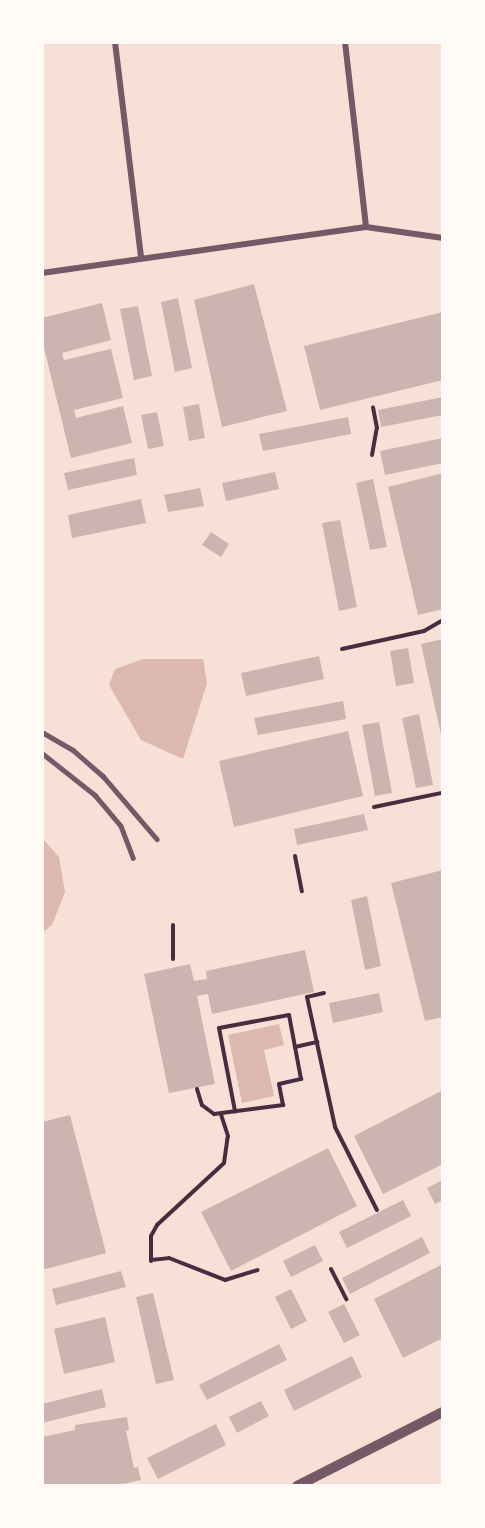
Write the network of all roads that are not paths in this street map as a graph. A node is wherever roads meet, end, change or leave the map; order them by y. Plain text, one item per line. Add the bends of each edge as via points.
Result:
1 (115, 42) edge
2 (345, 42) edge
3 (366, 227) junction
4 (443, 238) edge
5 (141, 257) junction
6 (42, 273) edge
7 (42, 732) edge
8 (42, 753) edge
9 (157, 839) dead end
10 (133, 858) dead end
11 (443, 1412) edge
12 (297, 1486) edge

1 - 5 street
2 - 3 street
3 - 4 street
3 - 5 street
5 - 6 street
7 - 9 lane via 73,750 104,776
8 - 10 lane via 95,795 121,826
11 - 12 street

